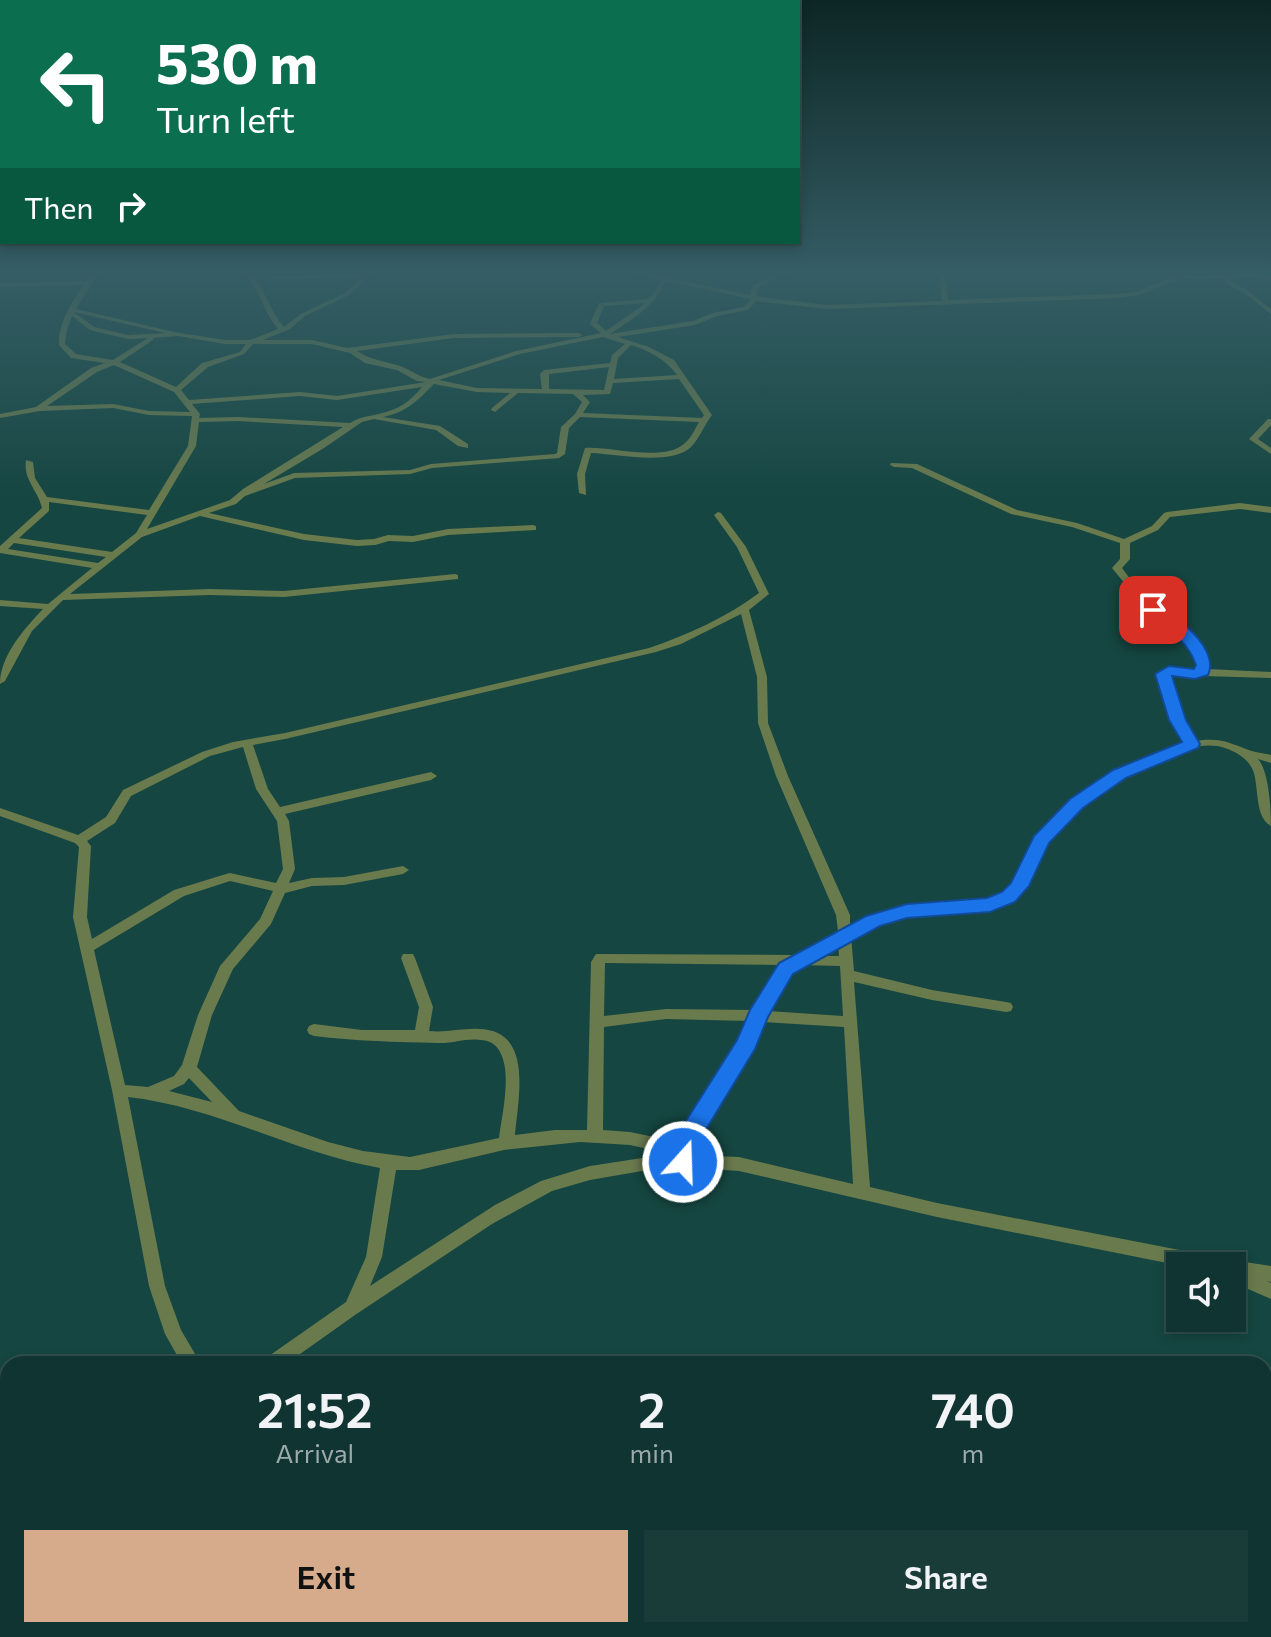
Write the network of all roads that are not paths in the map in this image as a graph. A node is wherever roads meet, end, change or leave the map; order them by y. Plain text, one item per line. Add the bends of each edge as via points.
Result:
1 (67, 349) edge
2 (136, 349) edge
3 (244, 349) edge
4 (344, 349) edge
5 (352, 349) edge
6 (531, 349) edge
7 (623, 349) edge
8 (648, 349) edge
9 (347, 350) junction
10 (114, 362) junction
11 (612, 365) junction
12 (683, 377) junction
13 (610, 381) junction
14 (432, 382) junction
15 (177, 390) junction
16 (546, 392) junction
17 (514, 393) junction
18 (579, 393) junction
19 (190, 402) junction
20 (38, 409) junction
21 (495, 410) dead end
22 (578, 415) junction
23 (0, 416) edge
24 (197, 417) junction
25 (374, 417) junction
26 (704, 420) junction
27 (1271, 421) edge
28 (349, 425) junction
29 (465, 446) dead end
30 (588, 450) junction
31 (562, 451) junction
32 (1271, 452) edge
33 (29, 462) dead end
34 (894, 465) dead end
35 (583, 493) dead end
36 (243, 494) junction
37 (44, 499) junction
38 (1271, 510) edge
39 (152, 513) junction
40 (199, 514) junction
41 (718, 515) dead end
42 (533, 528) dead end
43 (139, 535) junction
44 (12, 540) junction
45 (1125, 542) junction
46 (1, 550) edge
47 (113, 555) junction
48 (99, 566) junction
49 (455, 577) dead end
50 (60, 597) junction
51 (0, 603) edge
52 (50, 607) junction
53 (744, 609) junction
54 (1200, 672) junction
55 (1271, 675) edge
56 (0, 681) edge
57 (247, 743) junction
58 (1192, 744) junction
59 (1243, 752) junction
60 (1271, 760) edge
61 (1258, 766) junction
62 (431, 776) dead end
63 (0, 812) edge
64 (277, 812) junction
65 (1271, 822) edge
66 (79, 840) junction
67 (403, 870) dead end
68 (282, 889) junction
69 (846, 934) junction
70 (88, 947) junction
71 (408, 958) dead end
72 (801, 960) junction
73 (848, 968) junction
74 (1006, 1007) dead end
75 (758, 1016) junction
76 (598, 1022) junction
77 (851, 1022) junction
78 (314, 1030) dead end
79 (424, 1036) junction
80 (189, 1068) junction
81 (119, 1090) junction
82 (153, 1091) junction
83 (232, 1113) junction
84 (595, 1135) junction
85 (506, 1143) junction
86 (682, 1156) junction
87 (389, 1162) junction
88 (862, 1192) junction
89 (1166, 1254) edge
90 (1246, 1272) edge
91 (1271, 1274) edge
92 (1246, 1278) edge
93 (1271, 1291) edge
94 (352, 1308) junction
95 (187, 1356) edge
96 (283, 1356) edge

1 - 10 street via 74,356
2 - 10 street
3 - 15 street via 205,365
4 - 9 street
5 - 9 street
6 - 14 street
7 - 11 street
8 - 12 street
9 - 14 street
10 - 15 street
10 - 20 street
11 - 13 street
11 - 16 street via 547,372
12 - 13 street
12 - 26 street via 708,415
13 - 18 street via 607,392
14 - 17 street
14 - 19 street via 337,398 300,394
14 - 25 street via 413,402
15 - 19 street
16 - 17 street
16 - 18 street
17 - 21 street
18 - 22 street via 586,402
19 - 24 street
20 - 23 street
20 - 24 street via 94,406
22 - 26 street
22 - 31 street via 565,427
24 - 28 street
24 - 39 street via 192,446
25 - 28 street
25 - 29 street via 439,428
26 - 30 street via 679,450 634,455
27 - 32 street via 1253,439
28 - 36 street
30 - 31 street
30 - 35 street via 581,474
31 - 36 street via 546,458 483,460 410,472 294,476
33 - 37 street via 30,482
34 - 45 street via 914,466 1014,512
36 - 40 street
37 - 39 street
37 - 44 street via 46,509
38 - 45 street via 1240,506 1167,515 1155,528
39 - 43 street
40 - 42 street via 357,543
40 - 43 street
41 - 53 street via 764,594
43 - 47 street
44 - 46 street
44 - 47 street
45 - 54 street via 1125,559 1117,568 1153,610 1197,647 1204,665
46 - 48 street
47 - 48 street
48 - 50 street
49 - 50 street via 284,594
50 - 52 street
51 - 52 street
52 - 56 street via 28,630
53 - 57 street via 652,650
53 - 69 street via 762,677 763,723 816,857 838,898
54 - 55 street
54 - 58 street via 1163,674 1177,720
57 - 64 street via 262,789
57 - 66 street via 206,754 127,793 108,824
58 - 59 street via 1220,743
58 - 69 street via 1120,774 1076,803 1041,840 1009,897 978,907 907,911
59 - 60 street
59 - 61 street
60 - 61 street
61 - 65 street
62 - 64 street
63 - 66 street
64 - 68 street via 283,821 289,869
66 - 70 street via 85,846 80,917
67 - 68 street
68 - 70 street via 230,877 179,893
68 - 80 street via 266,921 227,966
69 - 72 street
69 - 73 street
70 - 81 street
71 - 79 street via 426,1007
72 - 73 street
72 - 75 street via 786,969
72 - 76 street via 606,957 598,962
73 - 74 street via 932,995
73 - 77 street
75 - 76 street via 666,1014
75 - 77 street
75 - 86 street
76 - 84 street
77 - 88 street
78 - 79 street
79 - 85 street via 484,1034 508,1046 513,1062
80 - 82 street via 179,1080
80 - 83 street
81 - 82 street
81 - 95 street via 157,1286
82 - 83 street
83 - 87 street via 325,1150
84 - 85 street
84 - 86 street via 650,1140
85 - 87 street via 417,1163
86 - 88 street
86 - 94 street via 548,1186
87 - 94 street via 374,1257
88 - 89 street
90 - 91 street
92 - 93 street
94 - 96 street

